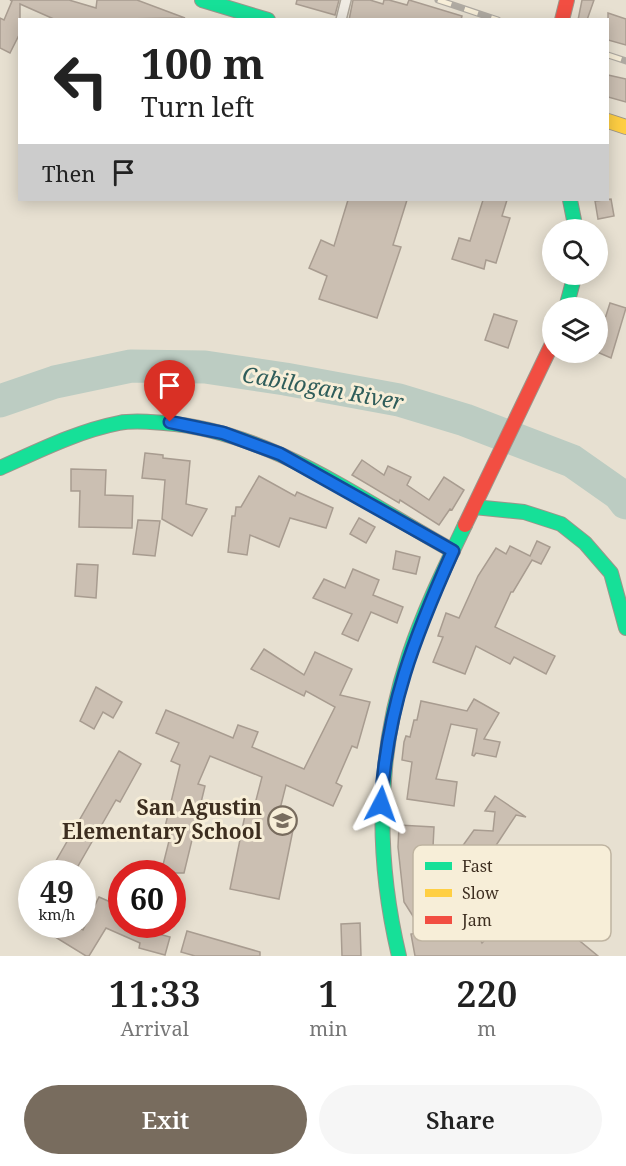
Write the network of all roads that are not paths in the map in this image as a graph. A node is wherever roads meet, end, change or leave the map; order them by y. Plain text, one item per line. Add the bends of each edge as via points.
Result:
1 (202, 0) edge
2 (346, 0) edge
3 (567, 0) edge
4 (261, 18) edge
5 (341, 18) edge
6 (562, 18) edge
7 (609, 121) edge
8 (626, 127) edge
9 (570, 201) edge
10 (574, 219) edge
11 (543, 363) edge
12 (0, 468) edge
13 (474, 507) junction
14 (453, 551) junction
15 (626, 627) edge
16 (399, 956) edge

1 - 4 main road
2 - 5 lane
3 - 6 main road
7 - 8 main road
9 - 10 main road
11 - 13 main road
12 - 14 main road via 69,438 116,423 170,422 223,433 280,454
13 - 14 main road
13 - 15 main road via 524,512 561,524 585,543 611,573
14 - 16 main road via 408,658 385,760 381,804 383,862

